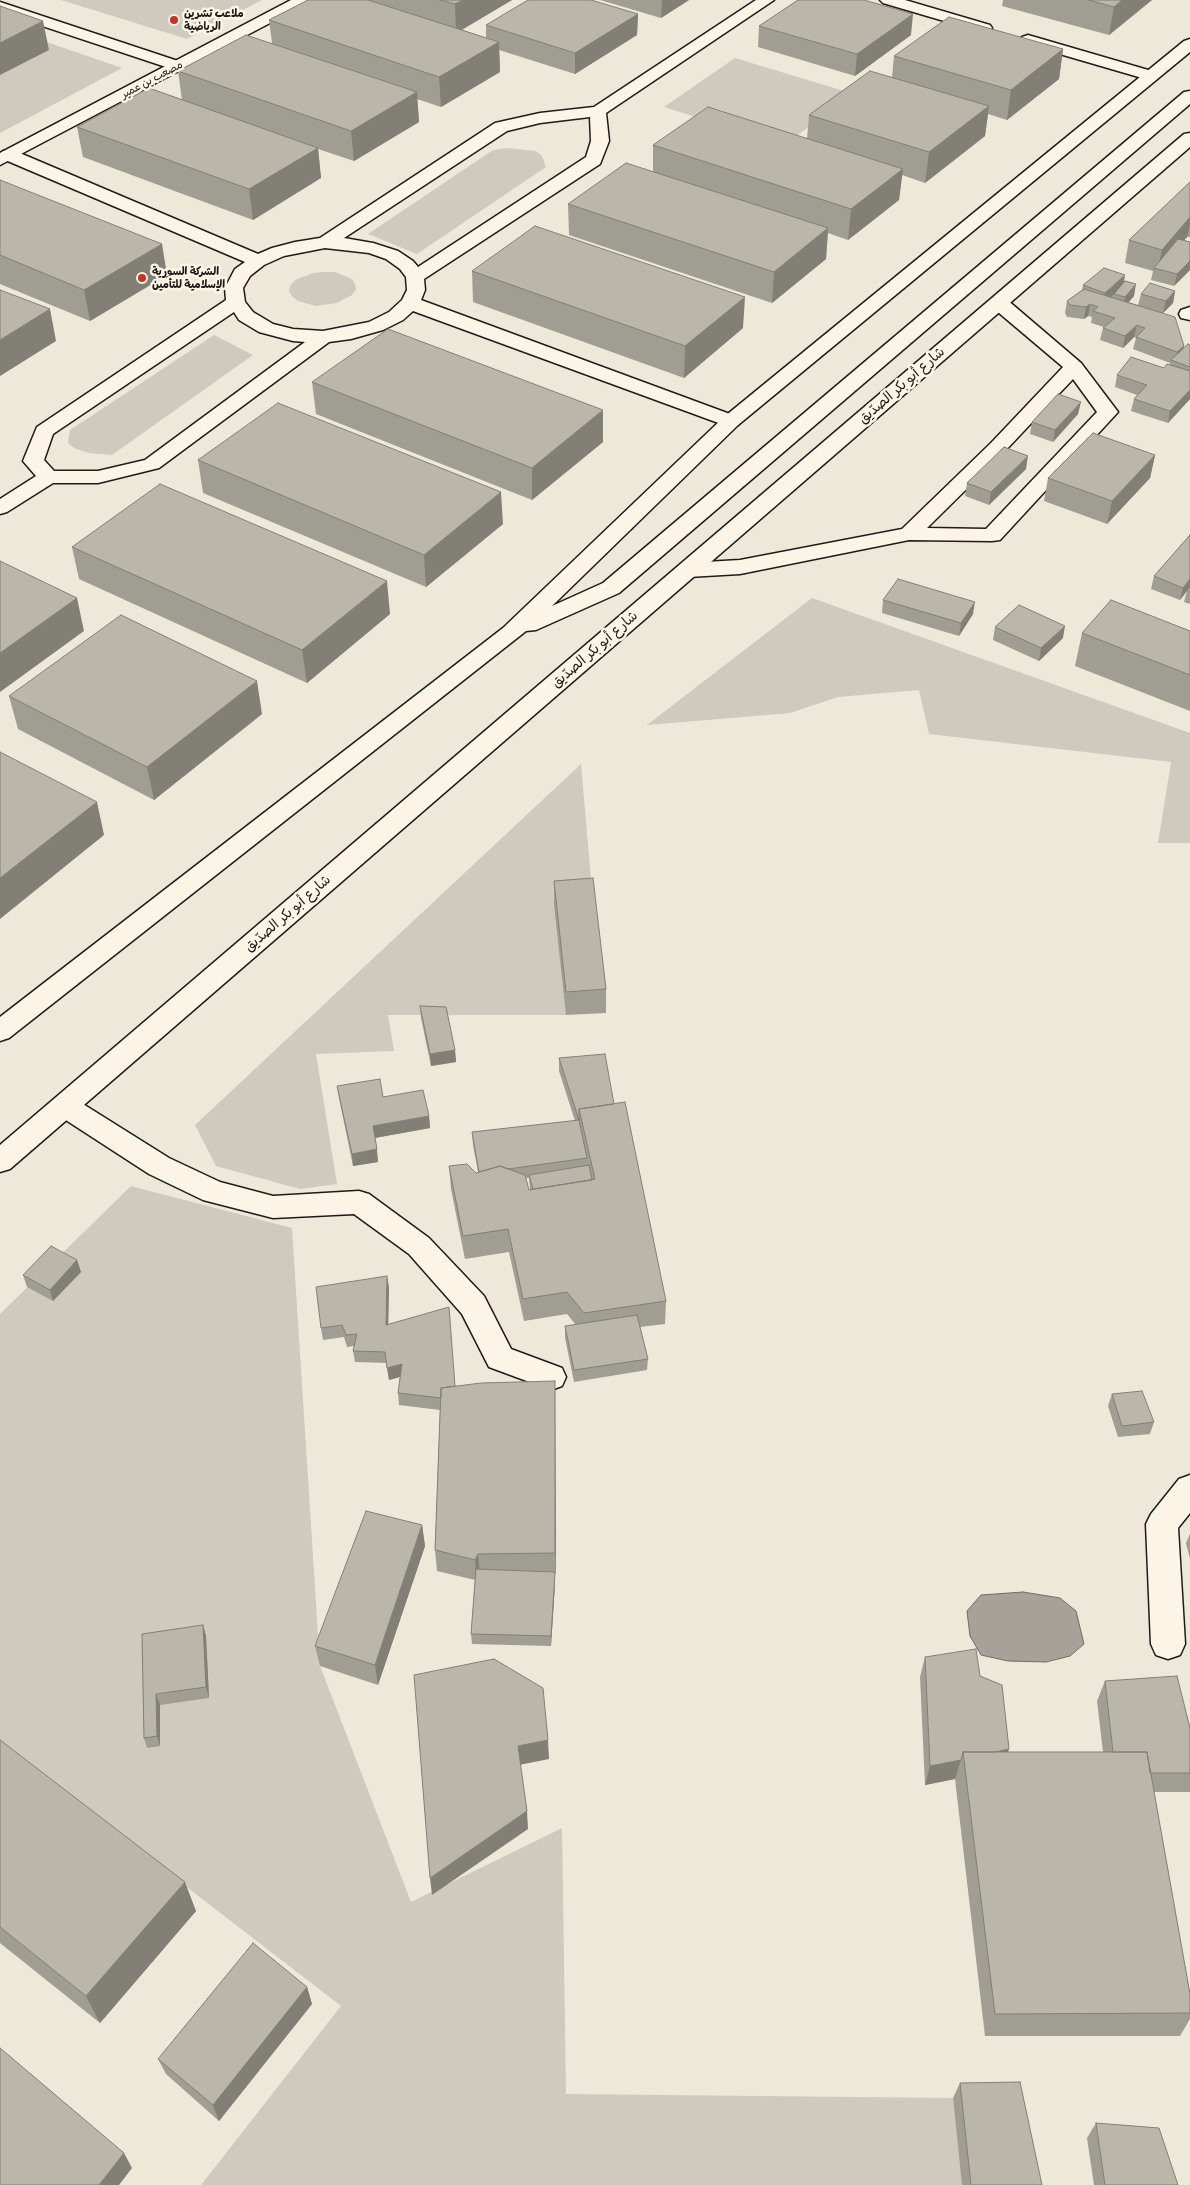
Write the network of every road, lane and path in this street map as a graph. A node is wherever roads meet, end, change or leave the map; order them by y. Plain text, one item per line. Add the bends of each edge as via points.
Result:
1 (304, 0) edge
2 (766, 0) edge
3 (888, 0) edge
4 (0, 7) edge
5 (1190, 44) edge
6 (178, 66) junction
7 (1149, 75) junction
8 (1190, 96) edge
9 (598, 111) junction
10 (1189, 140) edge
11 (5, 158) edge
12 (325, 243) junction
13 (258, 261) junction
14 (415, 277) junction
15 (236, 302) junction
16 (999, 303) junction
17 (410, 304) junction
18 (323, 336) junction
19 (1074, 367) junction
20 (731, 420) junction
21 (49, 477) junction
22 (0, 508) edge
23 (909, 534) junction
24 (688, 570) junction
25 (511, 633) junction
26 (1, 1029) edge
27 (65, 1106) junction
28 (0, 1162) edge
29 (551, 1377) dead end
30 (1190, 1489) edge
31 (1168, 1644) dead end

1 - 6 main road, مصعب بن عمير
2 - 9 main road
3 - 7 main road
4 - 6 main road
5 - 7 main road
6 - 11 main road, مصعب بن عمير
7 - 20 main road
8 - 25 main road via 611,588
9 - 12 main road via 540,118 501,127
9 - 14 main road via 600,141 594,160
10 - 16 main road, شارع أبو بكر الصدّيق
11 - 13 main road
12 - 13 main road via 278,252
12 - 14 main road via 379,250 407,265
13 - 15 main road via 242,273 234,288
14 - 17 main road via 416,290
15 - 18 main road via 246,316 266,328 293,335
15 - 21 main road via 44,431 33,461
16 - 19 main road
16 - 24 main road, شارع أبو بكر الصدّيق
17 - 18 main road via 376,326
17 - 20 main road
18 - 21 main road via 152,464 98,477
19 - 23 main road
19 - 23 main road via 1108,412 992,534
20 - 25 main road
21 - 22 main road
23 - 24 main road via 740,567
24 - 27 main road, شارع أبو بكر الصدّيق
25 - 26 main road
27 - 28 main road, شارع أبو بكر الصدّيق
27 - 29 main road via 159,1166 214,1192 272,1207 359,1202 419,1246 473,1305 500,1358
30 - 31 main road via 1162,1524

